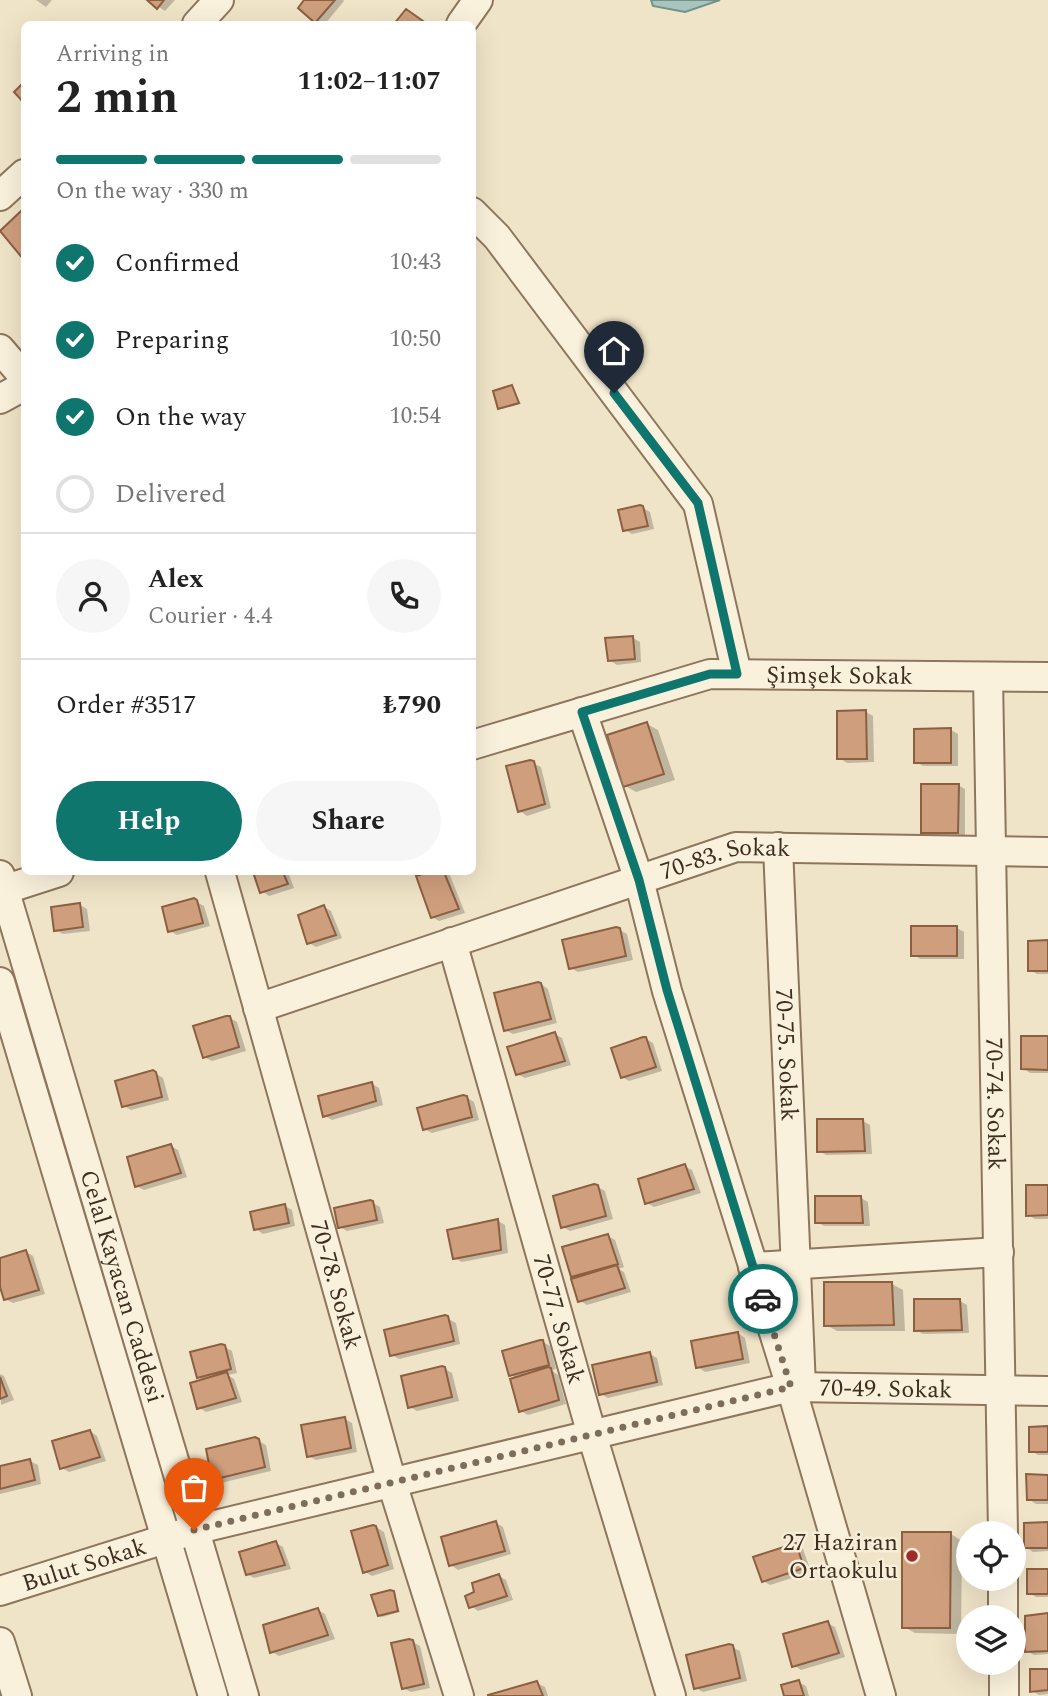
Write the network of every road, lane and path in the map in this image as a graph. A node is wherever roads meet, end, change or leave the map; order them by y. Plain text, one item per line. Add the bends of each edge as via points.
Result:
1 (219, 0) edge
2 (478, 0) edge
3 (200, 21) edge
4 (463, 21) edge
5 (21, 177) edge
6 (0, 196) edge
7 (476, 216) edge
8 (0, 349) edge
9 (21, 374) edge
10 (21, 388) edge
11 (0, 399) edge
12 (737, 674) junction
13 (988, 677) junction
14 (1048, 677) edge
15 (582, 712) junction
16 (476, 744) edge
17 (778, 848) junction
18 (992, 851) junction
19 (1048, 852) edge
20 (46, 875) edge
21 (221, 875) edge
22 (639, 880) junction
23 (2, 885) edge
24 (452, 942) junction
25 (0, 982) edge
26 (258, 1007) junction
27 (999, 1252) junction
28 (796, 1262) junction
29 (754, 1267) junction
30 (796, 1387) junction
31 (1001, 1391) junction
32 (1048, 1391) edge
33 (592, 1435) junction
34 (392, 1483) junction
35 (1003, 1521) edge
36 (194, 1530) junction
37 (167, 1538) junction
38 (0, 1591) edge
39 (0, 1642) edge
40 (1004, 1675) edge
41 (17, 1696) edge
42 (213, 1696) edge
43 (244, 1696) edge
44 (459, 1696) edge
45 (671, 1696) edge
46 (881, 1696) edge
47 (1004, 1696) edge

1 - 3 street
2 - 4 street
5 - 6 street
7 - 12 street via 497,237 698,503
8 - 9 street
10 - 11 street
12 - 13 street, Şimşek Sokak
12 - 15 street, Şimşek Sokak via 710,674
13 - 14 street, Şimşek Sokak
13 - 18 street, 70-74. Sokak
15 - 16 street, Şimşek Sokak
15 - 22 street
17 - 18 street, 70-83. Sokak
17 - 22 street, 70-83. Sokak via 736,847
17 - 28 street, 70-75. Sokak
18 - 19 street, 70-83. Sokak
18 - 27 street, 70-74. Sokak
20 - 23 street
21 - 26 street, 70-78. Sokak
22 - 24 street, 70-83. Sokak
22 - 29 street via 667,990
23 - 36 street, Celal Kayacan Caddesi
24 - 26 street, 70-83. Sokak
24 - 33 street, 70-77. Sokak
25 - 37 street, Celal Kayacan Caddesi
26 - 34 street, 70-78. Sokak
27 - 28 street
27 - 31 street, 70-74. Sokak
28 - 29 street
28 - 30 street, 70-75. Sokak
29 - 30 street
30 - 31 street, 70-49. Sokak
30 - 33 street, 70-49. Sokak
30 - 46 street
31 - 32 street, 70-49. Sokak
31 - 35 street, 70-74. Sokak
33 - 34 street, 70-49. Sokak
33 - 45 street, 70-77. Sokak
34 - 36 street, 70-49. Sokak
34 - 44 street, 70-78. Sokak
36 - 37 street, Bulut Sokak
36 - 43 street, Celal Kayacan Caddesi
37 - 38 street, Bulut Sokak
37 - 42 street, Celal Kayacan Caddesi
39 - 41 street
40 - 47 street

